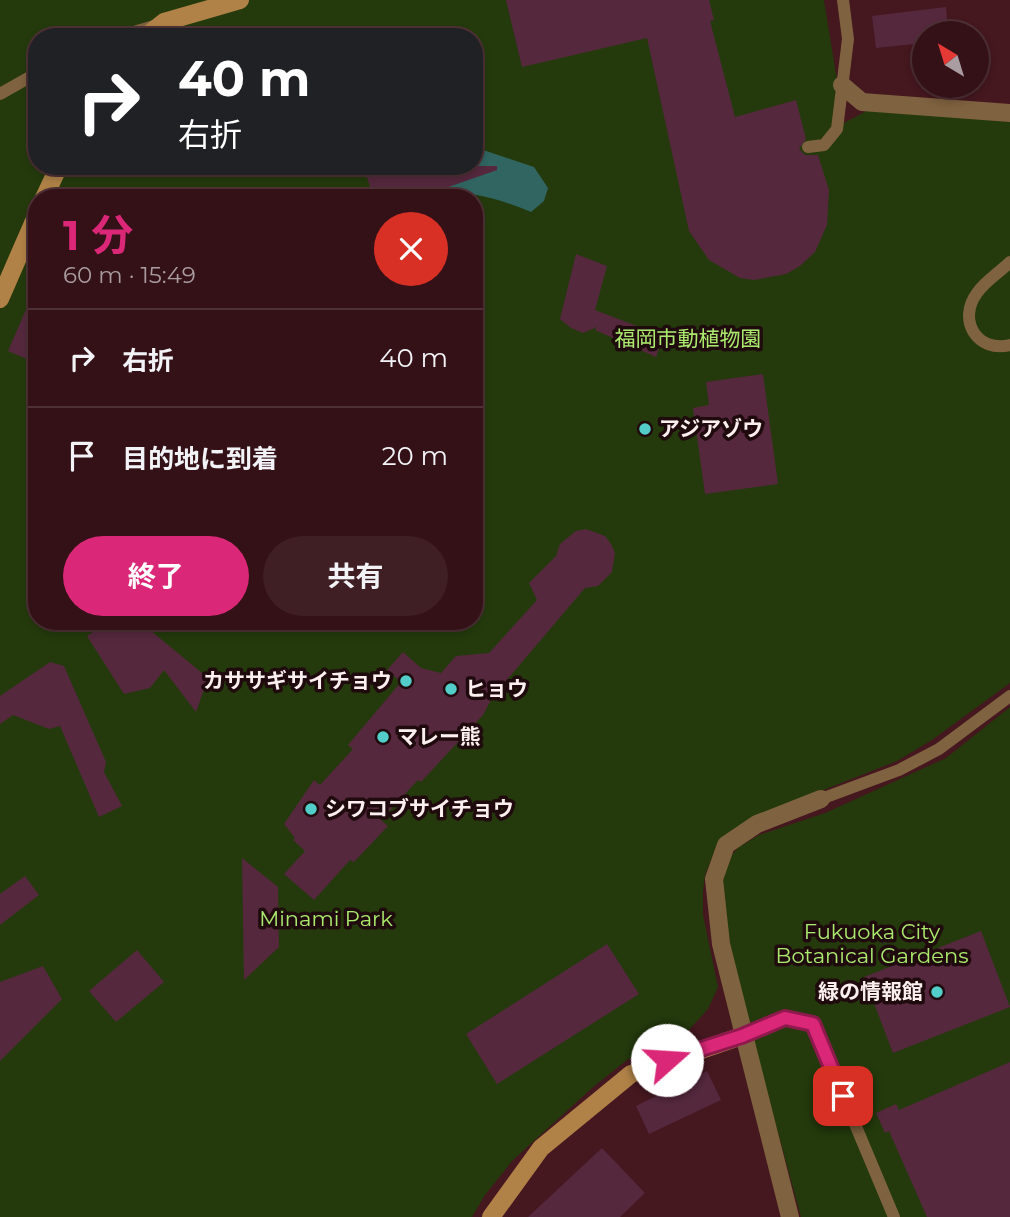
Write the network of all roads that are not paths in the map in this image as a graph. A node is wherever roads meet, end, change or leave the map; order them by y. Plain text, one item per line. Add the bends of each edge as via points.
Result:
1 (240, 0) edge
2 (843, 0) edge
3 (164, 22) junction
4 (145, 28) edge
5 (156, 28) edge
6 (28, 78) edge
7 (842, 85) junction
8 (0, 94) edge
9 (1010, 113) edge
10 (808, 147) dead end
11 (28, 235) edge
12 (1010, 262) edge
13 (0, 299) edge
14 (1010, 345) edge
15 (1010, 696) edge
16 (821, 799) joint
17 (742, 1036) junction
18 (491, 1217) edge
19 (790, 1217) edge
20 (894, 1217) edge

1 - 3 street
2 - 7 lane via 848,39
3 - 4 lane
3 - 5 street
6 - 8 lane
7 - 9 street via 862,102
7 - 10 lane via 837,129 824,145
11 - 13 street
12 - 14 lane via 976,293 969,326 977,340
15 - 16 lane via 939,749 899,770
16 - 17 street via 757,824 726,845 714,879 721,944
17 - 18 street via 631,1074 541,1149
17 - 19 street
17 - 20 lane via 785,1018 813,1024

